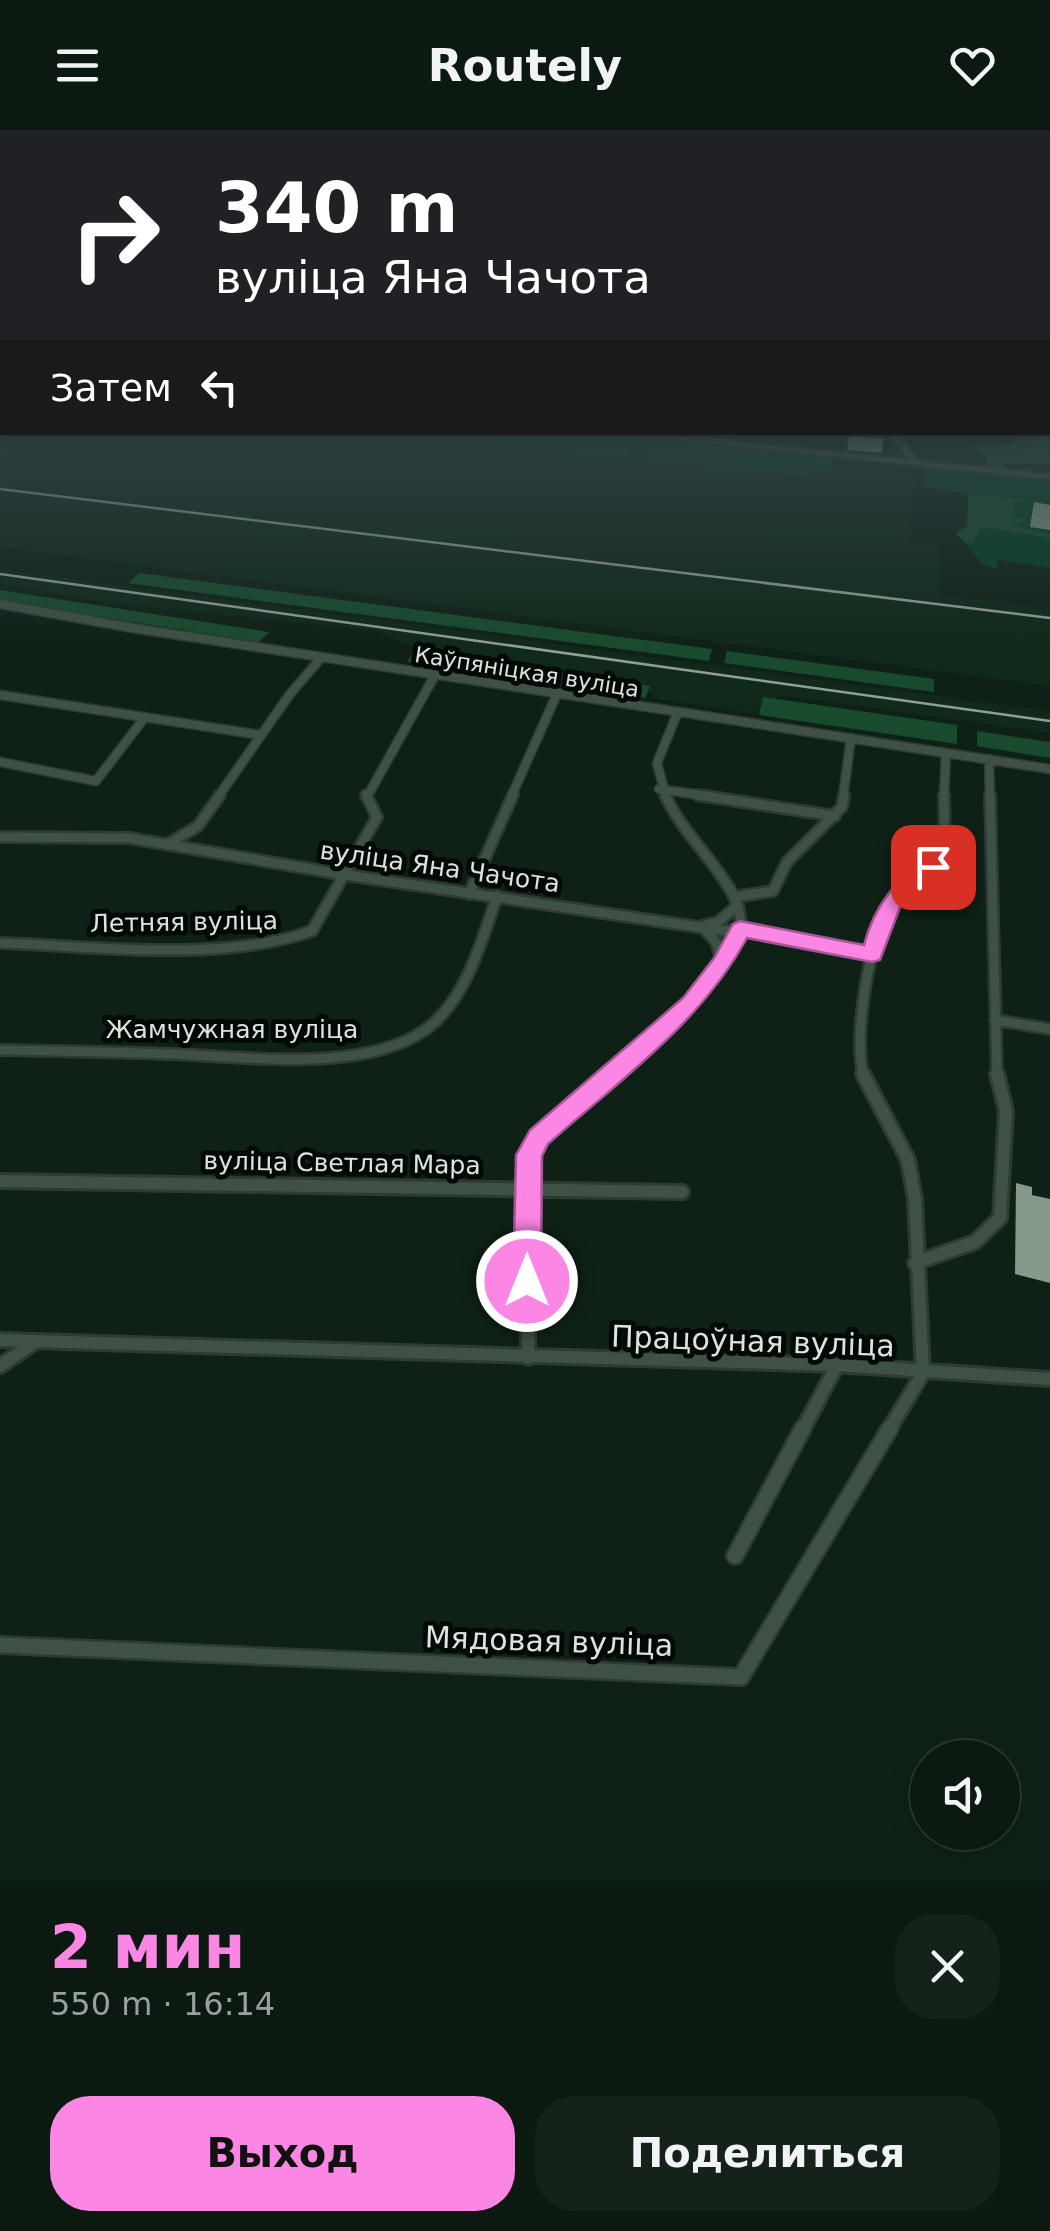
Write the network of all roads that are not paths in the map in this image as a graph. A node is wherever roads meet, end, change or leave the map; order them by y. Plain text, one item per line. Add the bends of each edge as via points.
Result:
1 (0, 604) edge
2 (321, 658) junction
3 (435, 676) junction
4 (557, 694) junction
5 (0, 695) edge
6 (677, 714) junction
7 (145, 716) junction
8 (261, 735) junction
9 (852, 738) junction
10 (946, 753) junction
11 (988, 759) junction
12 (0, 762) edge
13 (1050, 769) edge
14 (659, 789) junction
15 (835, 816) junction
16 (0, 837) edge
17 (167, 844) junction
18 (346, 875) junction
19 (469, 894) junction
20 (497, 896) junction
21 (736, 901) junction
22 (702, 926) junction
23 (740, 929) junction
24 (0, 943) edge
25 (872, 954) junction
26 (722, 963) junction
27 (995, 1020) junction
28 (1050, 1030) edge
29 (0, 1050) edge
30 (0, 1181) edge
31 (530, 1187) junction
32 (682, 1192) dead end
33 (916, 1263) junction
34 (0, 1340) edge
35 (35, 1342) junction
36 (528, 1358) junction
37 (837, 1365) junction
38 (0, 1366) edge
39 (924, 1373) junction
40 (1050, 1379) edge
41 (735, 1556) dead end
42 (0, 1645) edge

1 - 2 street, Каўпяніцкая вуліца
2 - 3 street, Каўпяніцкая вуліца
2 - 8 street
3 - 4 street, Каўпяніцкая вуліца
3 - 18 street, Летняя вуліца via 366,795 378,817
4 - 6 street, Каўпяніцкая вуліца
4 - 19 street
5 - 7 street
6 - 9 street, Каўпяніцкая вуліца
6 - 14 street via 657,763
7 - 8 street
7 - 12 street via 96,780
8 - 17 street via 198,826
9 - 10 street, Каўпяніцкая вуліца
9 - 15 street
10 - 11 street, Каўпяніцкая вуліца
10 - 25 street via 942,847 933,867 893,900
11 - 13 street, Каўпяніцкая вуліца
11 - 27 street
14 - 15 street
14 - 21 street
15 - 21 street via 787,862 773,891
16 - 17 street, вуліца Яна Чачота
17 - 18 street, вуліца Яна Чачота
18 - 19 street, вуліца Яна Чачота
18 - 24 street, Летняя вуліца via 312,931 274,944
19 - 20 street, вуліца Яна Чачота
20 - 22 street, вуліца Яна Чачота
20 - 29 street, Жамчужная вуліца via 443,1014 406,1042 305,1056
21 - 22 street via 718,922
21 - 23 street
22 - 23 street, вуліца Яна Чачота
22 - 26 street
23 - 25 street, вуліца Яна Чачота
23 - 26 street
25 - 33 street via 858,1042 861,1067 908,1160
26 - 31 street via 691,1004 539,1137 529,1155
27 - 28 street
27 - 33 street via 1006,1111 1000,1218 982,1239
30 - 31 street, вуліца Светлая Мара
31 - 32 street, вуліца Светлая Мара
31 - 36 street
33 - 39 street
34 - 35 street, Працоўная вуліца
35 - 36 street, Працоўная вуліца
35 - 38 street
36 - 37 street, Працоўная вуліца
37 - 39 street, Працоўная вуліца
37 - 41 street
39 - 40 street, Працоўная вуліца
39 - 42 street, Мядовая вуліца via 741,1677

